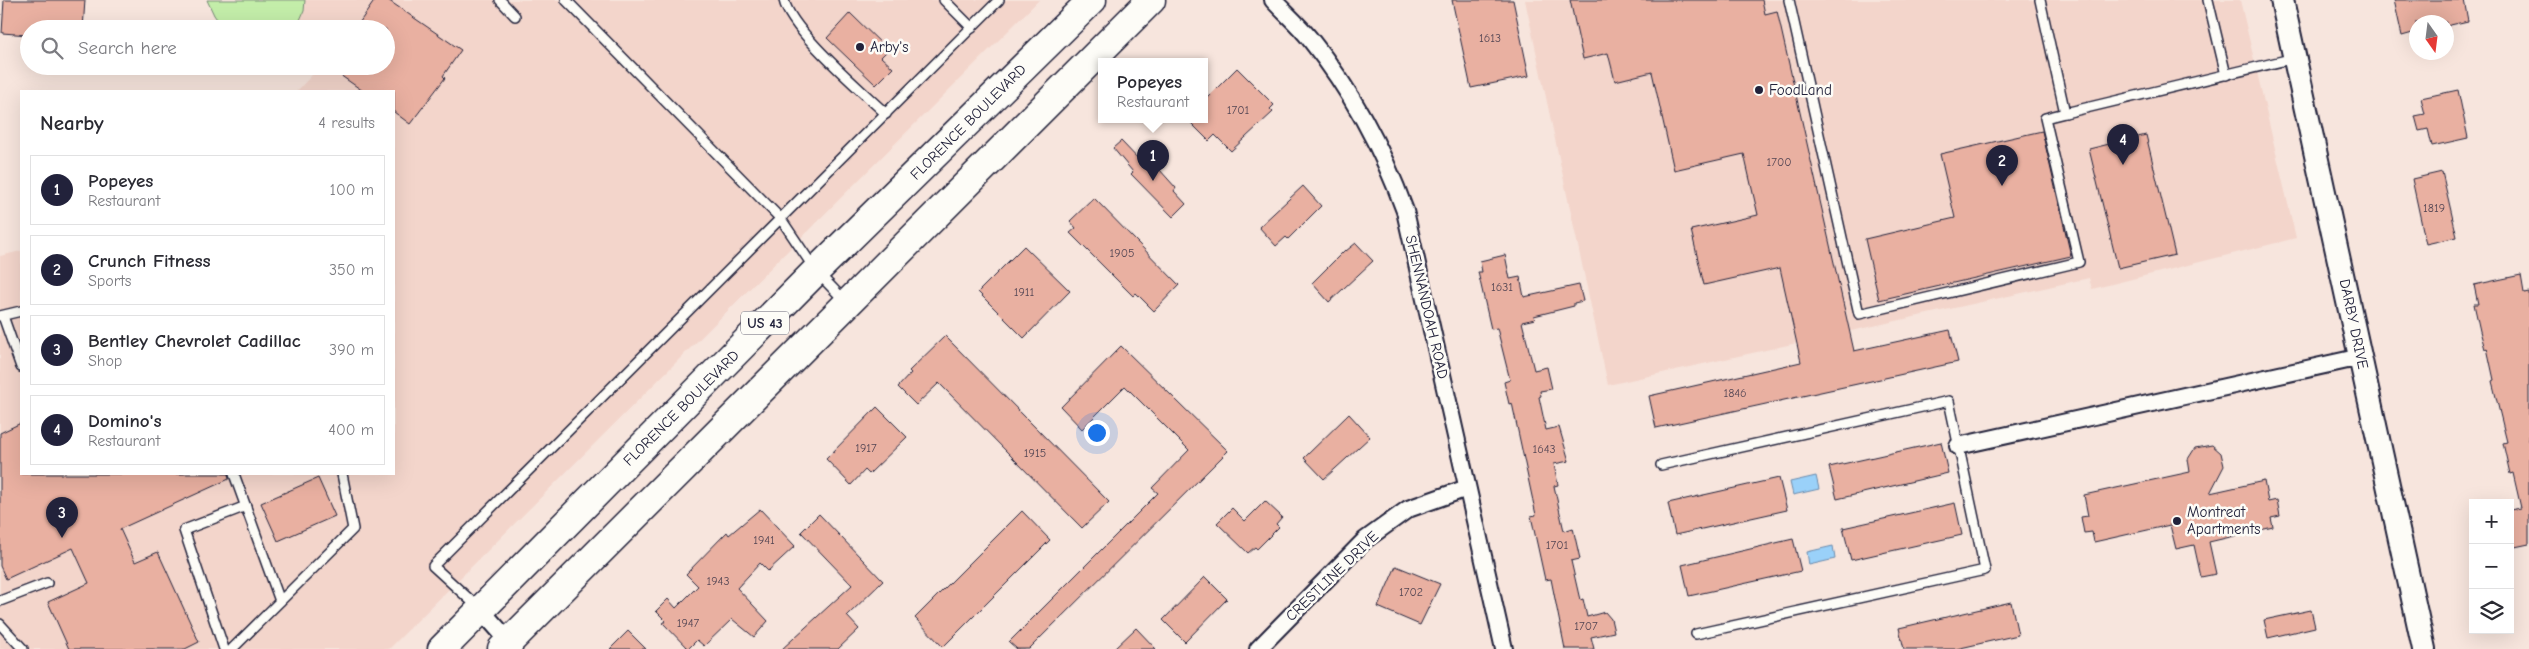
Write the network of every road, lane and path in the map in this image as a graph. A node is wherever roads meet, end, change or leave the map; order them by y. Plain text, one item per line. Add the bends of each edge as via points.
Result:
1 (500, 0) edge
2 (566, 0) edge
3 (784, 0) edge
4 (944, 0) edge
5 (999, 0) edge
6 (1092, 0) edge
7 (1151, 0) edge
8 (1273, 0) edge
9 (1789, 0) edge
10 (2040, 0) edge
11 (2208, 0) edge
12 (2282, 0) edge
13 (515, 16) dead end
14 (972, 28) junction
15 (2295, 58) junction
16 (2226, 75) junction
17 (2065, 113) junction
18 (886, 114) junction
19 (781, 219) junction
20 (816, 271) junction
21 (848, 304) junction
22 (20, 311) edge
23 (1, 316) edge
24 (2361, 357) junction
25 (20, 364) edge
26 (1958, 446) junction
27 (1661, 465) dead end
28 (234, 475) edge
29 (342, 475) edge
30 (1467, 488) junction
31 (246, 506) junction
32 (47, 583) dead end
33 (0, 601) edge
34 (280, 601) junction
35 (481, 610) junction
36 (0, 624) edge
37 (1696, 634) dead end
38 (509, 647) edge
39 (23, 649) edge
40 (224, 649) edge
41 (232, 649) edge
42 (442, 649) edge
43 (1258, 649) edge
44 (1504, 649) edge
45 (2424, 649) edge

1 - 13 lane
2 - 19 lane
3 - 18 lane via 786,10 801,31
4 - 14 lane
5 - 14 lane
6 - 20 highway, FLORENCE BOULEVARD / US 43
7 - 21 highway, US 43
8 - 30 street, SHENNANDOAH ROAD via 1310,39 1359,112 1390,169 1416,253
9 - 17 lane via 1859,314 2079,262 2045,118
10 - 17 lane
11 - 16 lane
12 - 15 main road, DARBY DRIVE
14 - 18 lane
15 - 16 lane
15 - 24 main road, DARBY DRIVE
16 - 17 lane
18 - 19 lane
19 - 20 lane
19 - 35 lane via 434,566
20 - 21 lane
20 - 35 highway, FLORENCE BOULEVARD / US 43
21 - 38 highway, US 43
22 - 23 lane
23 - 25 lane
24 - 26 street
24 - 45 main road, DARBY DRIVE
26 - 27 lane via 1949,400
26 - 37 lane via 1985,570
28 - 31 lane
29 - 34 lane via 353,529
30 - 43 street, CRESTLINE DRIVE via 1408,509 1366,540
30 - 44 street, SHENNANDOAH ROAD
31 - 34 lane
31 - 40 lane via 184,530
32 - 33 lane
34 - 41 lane
35 - 38 street
35 - 42 highway, FLORENCE BOULEVARD / US 43
36 - 39 lane

